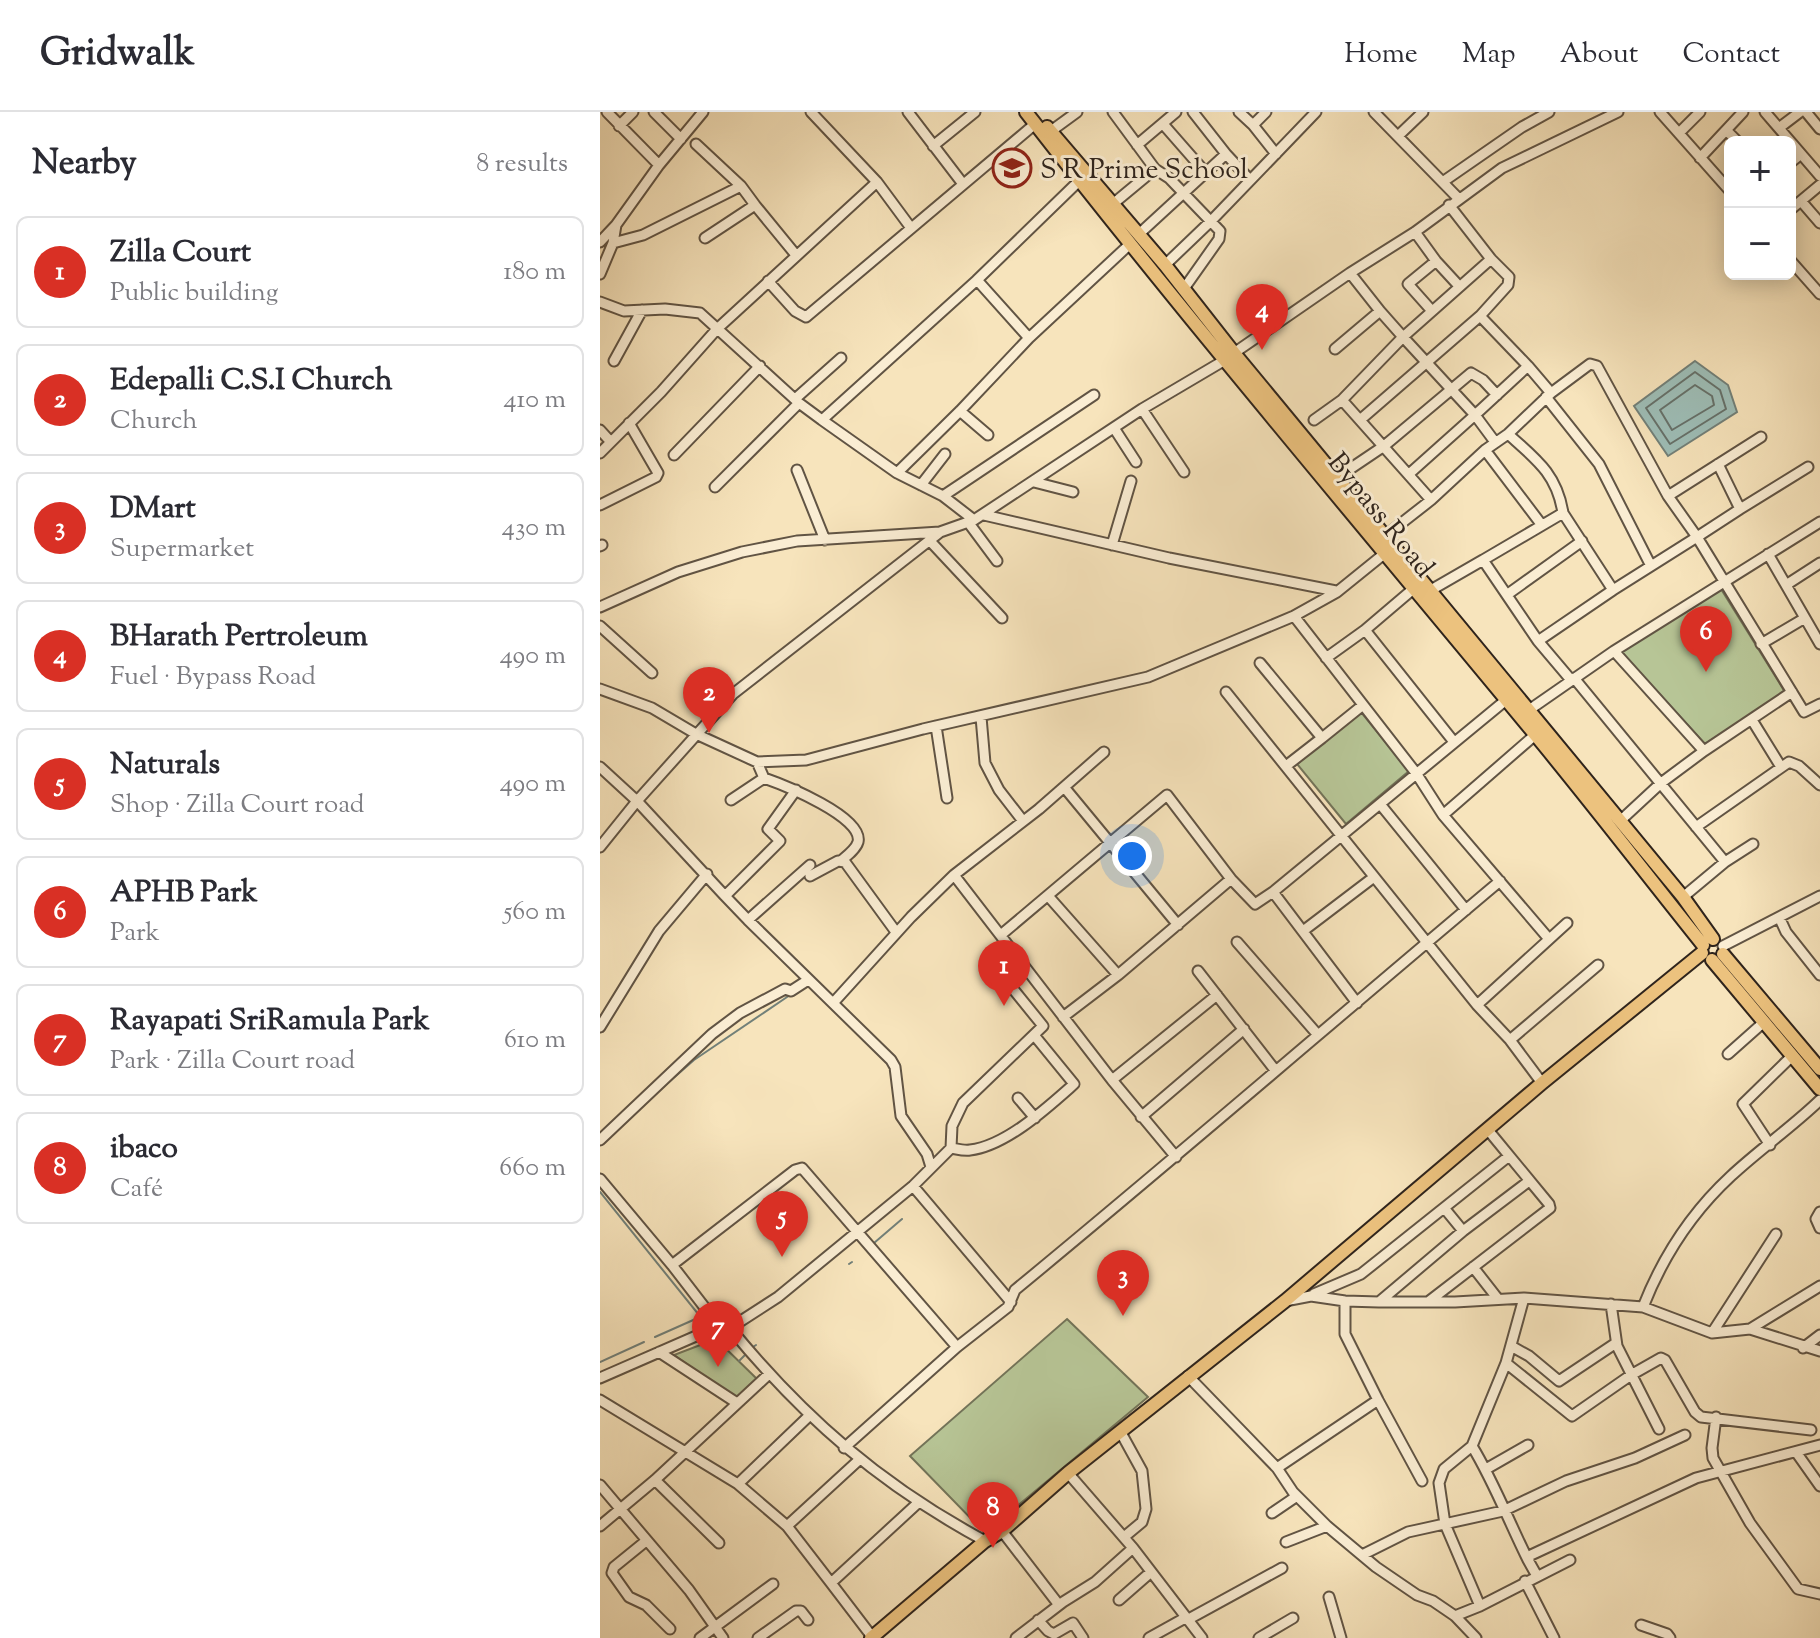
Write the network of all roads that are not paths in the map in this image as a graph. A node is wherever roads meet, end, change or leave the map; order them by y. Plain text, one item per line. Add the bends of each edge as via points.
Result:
1 (607, 112) edge
2 (633, 112) edge
3 (654, 112) edge
4 (703, 112) edge
5 (908, 112) edge
6 (975, 112) edge
7 (1026, 112) edge
8 (1077, 112) edge
9 (1176, 112) edge
10 (1193, 112) edge
11 (1239, 112) edge
12 (1266, 112) edge
13 (1316, 112) edge
14 (1374, 112) edge
15 (1423, 112) edge
16 (1549, 112) edge
17 (1618, 112) edge
18 (1660, 112) edge
19 (1700, 112) edge
20 (1743, 112) edge
21 (1765, 112) edge
22 (1800, 112) edge
23 (1806, 112) edge
24 (1117, 113) edge
25 (817, 114) edge
26 (1597, 116) edge
27 (1035, 118) edge
28 (1163, 124) junction
29 (1253, 125) junction
30 (619, 126) junction
31 (1779, 128) junction
32 (1820, 129) edge
33 (1051, 131) junction
34 (1727, 131) junction
35 (1679, 133) junction
36 (1398, 136) junction
37 (1732, 136) edge
38 (681, 139) junction
39 (696, 144) dead end
40 (1137, 145) junction
41 (933, 146) junction
42 (1226, 154) junction
43 (1276, 154) junction
44 (1801, 154) junction
45 (1700, 158) junction
46 (1796, 158) edge
47 (659, 165) junction
48 (1155, 169) junction
49 (1205, 172) junction
50 (1820, 176) edge
51 (1081, 179) junction
52 (1250, 180) junction
53 (877, 182) junction
54 (963, 184) junction
55 (1724, 184) edge
56 (1820, 185) edge
57 (741, 186) junction
58 (1452, 190) junction
59 (1183, 191) junction
60 (1801, 201) junction
61 (1114, 203) junction
62 (755, 205) junction
63 (1449, 205) junction
64 (1792, 208) edge
65 (1212, 220) junction
66 (1820, 223) edge
67 (616, 225) junction
68 (911, 228) junction
69 (1415, 232) junction
70 (1139, 234) junction
71 (705, 238) dead end
72 (600, 242) edge
73 (613, 243) junction
74 (1130, 244) junction
75 (796, 255) junction
76 (1491, 259) junction
77 (1436, 261) junction
78 (1165, 265) junction
79 (1796, 267) edge
80 (1350, 273) junction
81 (600, 274) edge
82 (977, 280) junction
83 (768, 281) junction
84 (1459, 286) junction
85 (1183, 290) junction
86 (1820, 294) edge
87 (600, 302) edge
88 (642, 310) junction
89 (1380, 311) junction
90 (1432, 311) junction
91 (1480, 316) junction
92 (717, 329) junction
93 (1403, 337) junction
94 (1029, 338) junction
95 (1335, 349) dead end
96 (1230, 356) junction
97 (841, 358) dead end
98 (614, 361) dead end
99 (1428, 363) junction
100 (760, 366) junction
101 (1528, 366) junction
102 (1452, 388) junction
103 (1094, 395) dead end
104 (1497, 395) junction
105 (1549, 395) junction
106 (1342, 400) junction
107 (797, 401) junction
108 (1142, 409) junction
109 (960, 411) junction
110 (1475, 415) junction
111 (822, 420) junction
112 (1314, 420) dead end
113 (1360, 420) junction
114 (629, 423) junction
115 (1114, 428) junction
116 (600, 430) edge
117 (1508, 434) junction
118 (988, 435) dead end
119 (1761, 437) dead end
120 (610, 441) junction
121 (1495, 442) junction
122 (1384, 446) junction
123 (1485, 450) junction
124 (600, 453) edge
125 (945, 454) dead end
126 (674, 455) dead end
127 (1136, 462) dead end
128 (1718, 464) junction
129 (1808, 467) dead end
130 (797, 470) dead end
131 (1184, 472) dead end
132 (897, 473) junction
133 (1409, 474) junction
134 (1338, 477) junction
135 (1131, 481) dead end
136 (1034, 482) junction
137 (921, 485) junction
138 (715, 487) dead end
139 (1073, 492) dead end
140 (943, 496) junction
141 (1668, 496) junction
142 (1431, 500) junction
143 (600, 505) edge
144 (1740, 509) junction
145 (1563, 513) junction
146 (976, 519) junction
147 (1820, 522) edge
148 (1541, 524) junction
149 (940, 532) junction
150 (1385, 536) junction
151 (1697, 537) junction
152 (825, 540) junction
153 (930, 541) junction
154 (1582, 541) junction
155 (1112, 545) junction
156 (1384, 554) junction
157 (1768, 554) junction
158 (1483, 560) junction
159 (997, 561) dead end
160 (1820, 563) edge
161 (1651, 566) junction
162 (1723, 583) junction
163 (1786, 585) junction
164 (1412, 590) junction
165 (1431, 590) junction
166 (1613, 590) junction
167 (1337, 592) junction
168 (1508, 594) junction
169 (600, 607) edge
170 (1294, 616) junction
171 (1002, 618) dead end
172 (1805, 618) junction
173 (600, 626) edge
174 (1365, 630) junction
175 (1538, 641) junction
176 (1761, 644) junction
177 (1820, 644) edge
178 (1614, 651) junction
179 (1326, 658) junction
180 (1260, 663) dead end
181 (652, 673) dead end
182 (1573, 679) junction
183 (600, 689) edge
184 (1226, 692) dead end
185 (1792, 692) junction
186 (1506, 700) junction
187 (1820, 704) edge
188 (1363, 705) junction
189 (1529, 710) junction
190 (981, 717) junction
191 (1752, 720) junction
192 (936, 726) junction
193 (696, 734) junction
194 (1535, 735) junction
195 (1322, 738) junction
196 (1454, 742) junction
197 (1704, 751) junction
198 (1104, 752) dead end
199 (757, 762) junction
200 (1286, 766) junction
201 (600, 767) edge
202 (1781, 767) junction
203 (1416, 773) junction
204 (764, 778) junction
205 (1661, 783) junction
206 (1820, 785) edge
207 (1064, 787) junction
208 (796, 790) junction
209 (947, 798) dead end
210 (731, 800) dead end
211 (637, 801) junction
212 (1380, 804) junction
213 (1443, 815) junction
214 (1023, 821) junction
215 (1620, 821) junction
216 (1696, 827) junction
217 (1342, 835) junction
218 (1109, 843) junction
219 (1753, 844) dead end
220 (600, 847) edge
221 (842, 860) junction
222 (1725, 862) junction
223 (707, 874) junction
224 (954, 875) junction
225 (1374, 877) junction
226 (1231, 879) junction
227 (1500, 881) junction
228 (1273, 892) junction
229 (725, 896) junction
230 (1820, 896) edge
231 (1049, 897) junction
232 (1683, 897) junction
233 (1466, 910) junction
234 (1780, 919) junction
235 (748, 920) junction
236 (1567, 923) dead end
237 (1178, 925) junction
238 (1303, 931) junction
239 (896, 932) junction
240 (1002, 934) junction
241 (1549, 939) junction
242 (1237, 942) dead end
243 (1428, 944) junction
244 (1713, 949) junction
245 (992, 963) dead end
246 (1598, 965) dead end
247 (1198, 971) dead end
248 (1118, 975) junction
249 (1820, 975) edge
250 (808, 980) junction
251 (1217, 995) junction
252 (834, 1002) junction
253 (1357, 1003) junction
254 (1477, 1005) junction
255 (1063, 1017) junction
256 (1764, 1022) junction
257 (600, 1027) edge
258 (1244, 1029) junction
259 (1034, 1035) junction
260 (1318, 1035) junction
261 (1510, 1040) junction
262 (1728, 1054) dead end
263 (1792, 1056) junction
264 (1820, 1069) edge
265 (1275, 1070) junction
266 (1112, 1080) junction
267 (1542, 1083) junction
268 (1820, 1089) edge
269 (1018, 1098) dead end
270 (1820, 1100) edge
271 (1141, 1117) junction
272 (1035, 1118) junction
273 (1488, 1130) junction
274 (600, 1140) edge
275 (1770, 1145) junction
276 (951, 1148) junction
277 (1509, 1156) junction
278 (1176, 1157) junction
279 (931, 1167) junction
280 (600, 1179) edge
281 (1529, 1181) junction
282 (913, 1186) junction
283 (1445, 1209) junction
284 (1820, 1212) edge
285 (1820, 1228) edge
286 (1463, 1231) junction
287 (856, 1233) junction
288 (1776, 1234) dead end
289 (672, 1265) junction
290 (1473, 1267) junction
291 (1820, 1286) edge
292 (1311, 1296) junction
293 (1524, 1298) junction
294 (1498, 1299) junction
295 (1285, 1301) junction
296 (1345, 1301) junction
297 (1011, 1302) junction
298 (1379, 1302) junction
299 (1428, 1302) junction
300 (1611, 1304) junction
301 (1643, 1307) junction
302 (725, 1327) junction
303 (1750, 1329) junction
304 (1712, 1333) junction
305 (1820, 1335) edge
306 (1616, 1343) junction
307 (1511, 1346) junction
308 (957, 1347) junction
309 (1803, 1348) junction
310 (1820, 1351) edge
311 (659, 1352) junction
312 (1506, 1363) junction
313 (769, 1374) junction
314 (1631, 1375) junction
315 (1188, 1376) junction
316 (600, 1378) edge
317 (600, 1400) edge
318 (1378, 1400) junction
319 (737, 1403) junction
320 (810, 1415) junction
321 (1716, 1417) junction
322 (1659, 1429) dead end
323 (1811, 1430) dead end
324 (1120, 1431) junction
325 (1685, 1435) dead end
326 (1528, 1445) dead end
327 (1820, 1445) edge
328 (1472, 1446) junction
329 (844, 1448) junction
330 (682, 1452) junction
331 (1796, 1452) junction
332 (860, 1459) junction
333 (1277, 1468) junction
334 (1486, 1469) junction
335 (1721, 1471) junction
336 (1068, 1473) junction
337 (655, 1480) junction
338 (1422, 1481) dead end
339 (738, 1484) junction
340 (600, 1485) edge
341 (1820, 1486) edge
342 (1297, 1496) junction
343 (919, 1502) junction
344 (619, 1510) junction
345 (1503, 1511) junction
346 (1272, 1513) dead end
347 (1445, 1524) junction
348 (600, 1526) edge
349 (787, 1526) junction
350 (1327, 1526) junction
351 (1002, 1531) junction
352 (1124, 1537) junction
353 (646, 1541) junction
354 (985, 1541) junction
355 (1286, 1542) dead end
356 (719, 1543) dead end
357 (1133, 1548) junction
358 (1362, 1555) junction
359 (1528, 1560) junction
360 (1570, 1560) dead end
361 (1282, 1568) dead end
362 (1151, 1572) junction
363 (1537, 1576) junction
364 (1525, 1581) junction
365 (831, 1583) junction
366 (773, 1584) dead end
367 (1820, 1594) edge
368 (1329, 1597) dead end
369 (1119, 1600) dead end
370 (1059, 1605) junction
371 (1480, 1606) junction
372 (1455, 1616) junction
373 (1293, 1618) dead end
374 (1186, 1619) junction
375 (808, 1620) dead end
376 (1038, 1620) junction
377 (1641, 1625) dead end
378 (716, 1626) junction
379 (670, 1629) dead end
380 (700, 1638) edge
381 (723, 1638) edge
382 (758, 1638) edge
383 (872, 1638) edge
384 (1016, 1638) edge
385 (1083, 1638) edge
386 (1149, 1638) edge
387 (1202, 1638) edge
388 (1259, 1638) edge
389 (1341, 1638) edge
390 (1476, 1638) edge
391 (1554, 1638) edge
392 (1670, 1638) edge

1 - 30 street
2 - 30 street
3 - 38 street
4 - 38 street
5 - 41 street
6 - 41 street
7 - 27 main road, Bypass Road
8 - 33 street
9 - 28 street
10 - 42 street
11 - 29 street
12 - 29 street
13 - 43 street
14 - 36 street
15 - 36 street
16 - 58 street via 1522,127
17 - 26 street
18 - 35 street
19 - 35 street
20 - 34 street
21 - 31 street
22 - 31 street
23 - 32 street
24 - 40 street
25 - 53 street
26 - 58 street
27 - 33 main road, Bypass Road
27 - 51 main road, Bypass Road
27 - 54 street
28 - 40 street
28 - 49 street
29 - 43 street
30 - 47 street
31 - 44 street
33 - 61 main road, Bypass Road
34 - 37 street
34 - 45 street
35 - 45 street
36 - 58 street
38 - 47 street
39 - 57 street
40 - 48 street
41 - 54 street
42 - 49 street
42 - 52 street
43 - 52 street
44 - 46 street
44 - 50 street
45 - 55 street
47 - 67 street
48 - 59 street
48 - 61 street
49 - 59 street
51 - 74 main road, Bypass Road
51 - 82 street
52 - 65 street
53 - 68 street
53 - 75 street
54 - 68 street
56 - 60 street
57 - 62 street
57 - 73 street via 643,235
58 - 63 street
59 - 65 street
59 - 70 street
60 - 64 street
60 - 66 street
61 - 70 main road, Bypass Road
62 - 71 street
62 - 75 street
63 - 69 street
63 - 76 street
65 - 78 street
65 - 85 street via 1219,239
67 - 72 street
67 - 73 street
68 - 83 street via 806,317
69 - 77 street
69 - 80 street
70 - 78 main road, Bypass Road
73 - 81 street
74 - 94 street
74 - 96 main road, Bypass Road
75 - 83 street
76 - 84 street
76 - 91 street via 1510,281
77 - 84 street
77 - 90 street via 1408,284
78 - 85 main road, Bypass Road
79 - 86 street
80 - 89 street
80 - 96 street
82 - 94 street
82 - 111 street
83 - 92 street
84 - 90 street
85 - 96 main road, Bypass Road
87 - 88 street via 624,311
88 - 92 street via 700,313
88 - 98 street
89 - 93 street
89 - 95 street
90 - 93 street
91 - 99 street
91 - 101 street
92 - 100 street
92 - 114 street
93 - 99 street
93 - 106 street
94 - 109 street
96 - 108 street
96 - 134 main road, Bypass Road
96 - 156 main road, Bypass Road
97 - 107 street
99 - 102 street
99 - 113 street
100 - 107 street
100 - 126 street
101 - 104 street
101 - 105 street
102 - 104 street via 1471,373
102 - 110 street
102 - 122 street
103 - 140 street
104 - 110 street
105 - 117 street
105 - 141 street via 1582,368 1597,366
105 - 161 street via 1599,464
106 - 112 street
106 - 113 street
107 - 111 street
107 - 138 street
108 - 115 street
108 - 131 street
109 - 118 street
109 - 132 street
110 - 121 street
110 - 133 street
111 - 132 street
113 - 122 street
114 - 120 street
114 - 143 street via 658,473
115 - 127 street
115 - 136 street
116 - 120 street
117 - 121 street
117 - 145 street via 1537,459 1559,490
119 - 128 street
120 - 124 street
121 - 123 street
122 - 133 street
122 - 134 street
123 - 142 street
123 - 148 street
125 - 137 street
128 - 141 street
128 - 144 street
129 - 144 street
130 - 152 street
132 - 137 street
133 - 142 street
134 - 150 main road, Bypass Road
135 - 155 street
136 - 139 street
136 - 146 street
137 - 140 street
140 - 146 street
141 - 151 street
142 - 150 street
144 - 151 street
145 - 148 street
145 - 154 street
146 - 149 street
146 - 155 street
146 - 159 street
147 - 157 street
148 - 158 street
149 - 152 street
149 - 153 street
150 - 165 main road, Bypass Road
151 - 161 street
151 - 162 street
152 - 169 street via 742,552 678,572
153 - 171 street
153 - 193 street via 733,694
154 - 166 street
154 - 168 street
155 - 167 street
156 - 164 main road, Bypass Road
156 - 167 street
157 - 162 street
157 - 163 street
158 - 165 street
158 - 168 street
160 - 163 street
161 - 166 street
162 - 176 street
162 - 178 street
163 - 172 street
164 - 174 street
164 - 186 main road, Bypass Road
165 - 189 main road, Bypass Road
166 - 175 street
167 - 170 street
168 - 175 street
170 - 179 street
170 - 190 street via 1148,677
172 - 176 street
172 - 177 street
173 - 181 street
174 - 179 street
174 - 196 street
175 - 182 street
176 - 185 street
178 - 182 street
178 - 197 street
179 - 188 street
180 - 195 street
182 - 189 street
182 - 205 street
183 - 193 street via 652,708
184 - 200 street
185 - 187 street via 1804,712
185 - 191 street
186 - 194 main road, Bypass Road
186 - 196 street
188 - 195 street
188 - 203 street
189 - 215 main road, Bypass Road
190 - 192 street
190 - 214 street via 985,763
191 - 197 street
191 - 202 street
192 - 199 street via 806,760
192 - 209 street
193 - 199 street
193 - 211 street
194 - 213 street
194 - 244 main road, Bypass Road
195 - 200 street
196 - 203 street
197 - 205 street
198 - 207 street
199 - 204 street
200 - 217 street
201 - 211 street
202 - 206 street via 1794,762
202 - 216 street
203 - 212 street
203 - 213 street
204 - 208 street
204 - 210 street
205 - 215 street
205 - 216 street
207 - 214 street
207 - 218 street
208 - 221 street via 857,830 858,841
208 - 229 street via 768,829 780,841
211 - 220 street
211 - 223 street
212 - 217 street
212 - 233 street
213 - 227 street
214 - 224 street
215 - 232 main road, Bypass Road
216 - 222 street
217 - 225 street
217 - 228 street
218 - 226 street via 1167,795
218 - 231 street
218 - 237 street
219 - 222 street
221 - 235 street via 810,870
221 - 239 street
222 - 232 street
223 - 229 street
223 - 257 street via 659,931
224 - 239 street
224 - 240 street
225 - 238 street
225 - 243 street
226 - 228 street via 1255,904
226 - 237 street
227 - 233 street
227 - 241 street
228 - 238 street
229 - 235 street
230 - 234 street
231 - 240 street
231 - 248 street
232 - 244 main road, Bypass Road
233 - 243 street
234 - 244 street
234 - 249 street
235 - 250 street
236 - 241 street
237 - 248 street
238 - 253 street
239 - 252 street
240 - 255 street
241 - 254 street
242 - 260 street
243 - 253 street
243 - 254 street
244 - 256 main road
244 - 264 main road
244 - 267 main road
245 - 259 street via 1043,1026
246 - 261 street
247 - 251 street
248 - 255 street
250 - 252 street
250 - 274 street via 740,1013 712,1034
251 - 258 street
251 - 266 street
252 - 279 street via 891,1060 901,1116
253 - 260 street
254 - 261 street
255 - 266 street
256 - 262 street
256 - 263 main road
258 - 265 street
258 - 271 street
259 - 272 street via 1074,1084
259 - 276 street via 963,1103 952,1126
260 - 265 street
261 - 267 street
263 - 268 main road
263 - 275 street via 1743,1104
265 - 278 street
266 - 271 street
267 - 273 main road
269 - 272 street
270 - 275 street
271 - 278 street
272 - 276 street via 970,1150
273 - 277 street
273 - 295 main road
275 - 301 street via 1731,1175 1694,1215 1656,1273
276 - 279 street
277 - 281 street
277 - 283 street
278 - 297 street via 1015,1290
279 - 282 street
280 - 289 street
281 - 286 street
281 - 290 street via 1550,1208
282 - 287 street
282 - 297 street
283 - 286 street
283 - 292 street via 1355,1279
284 - 285 street
286 - 298 street
287 - 289 street via 805,1170 798,1169
287 - 302 street via 778,1297
287 - 308 street
288 - 304 street
289 - 302 street
290 - 294 street
290 - 299 street
291 - 303 street
292 - 295 street
292 - 296 street
293 - 294 street
293 - 300 street
293 - 307 street
294 - 299 street
295 - 315 main road
296 - 298 street
296 - 318 street via 1345,1334
297 - 308 street
298 - 299 street
300 - 301 street
300 - 306 street
301 - 304 street
302 - 311 street
302 - 313 street
303 - 304 street
303 - 309 street
305 - 309 street
306 - 307 street via 1559,1381
306 - 314 street
307 - 312 street
308 - 329 street
309 - 310 street
311 - 316 street
311 - 319 street
312 - 314 street via 1572,1416
312 - 328 street
313 - 319 street
313 - 320 street
314 - 321 street via 1665,1360 1697,1414
314 - 322 street
315 - 324 main road
315 - 333 street
317 - 330 street
318 - 333 street
318 - 338 street
319 - 330 street
320 - 329 street
320 - 339 street
321 - 323 street
321 - 335 street via 1712,1453
324 - 336 main road
324 - 352 street via 1142,1471 1146,1509 1142,1522
325 - 345 street via 1576,1476
326 - 334 street
327 - 331 street
328 - 334 street
328 - 347 street via 1444,1469 1439,1483
329 - 332 street
330 - 337 street
330 - 339 street
331 - 335 street
331 - 341 street
332 - 343 street
332 - 349 street
333 - 342 street
334 - 345 street
335 - 359 street via 1696,1478
335 - 367 street via 1750,1523 1798,1589
336 - 351 main road
336 - 352 street
337 - 344 street
337 - 356 street
339 - 349 street
340 - 344 street
342 - 346 street
342 - 350 street
343 - 354 street
343 - 365 street
344 - 348 street
344 - 353 street
345 - 347 street
345 - 359 street
347 - 358 street via 1408,1532
347 - 371 street
349 - 365 street
350 - 355 street
350 - 358 street
351 - 354 main road
351 - 370 street
352 - 357 street
353 - 378 street
353 - 379 street via 612,1573 629,1597 646,1605
354 - 383 main road
357 - 362 street
357 - 370 street
358 - 372 street
359 - 363 street
360 - 363 street
361 - 374 street
362 - 369 street
362 - 374 street
363 - 364 street
364 - 371 street
364 - 391 street
365 - 383 street
366 - 378 street
368 - 389 street
370 - 376 street
371 - 372 street
372 - 390 street
373 - 388 street
374 - 386 street
374 - 387 street
375 - 382 street via 796,1611
376 - 384 street
376 - 385 street via 1054,1634 1073,1623
377 - 392 street
378 - 380 street
378 - 381 street

